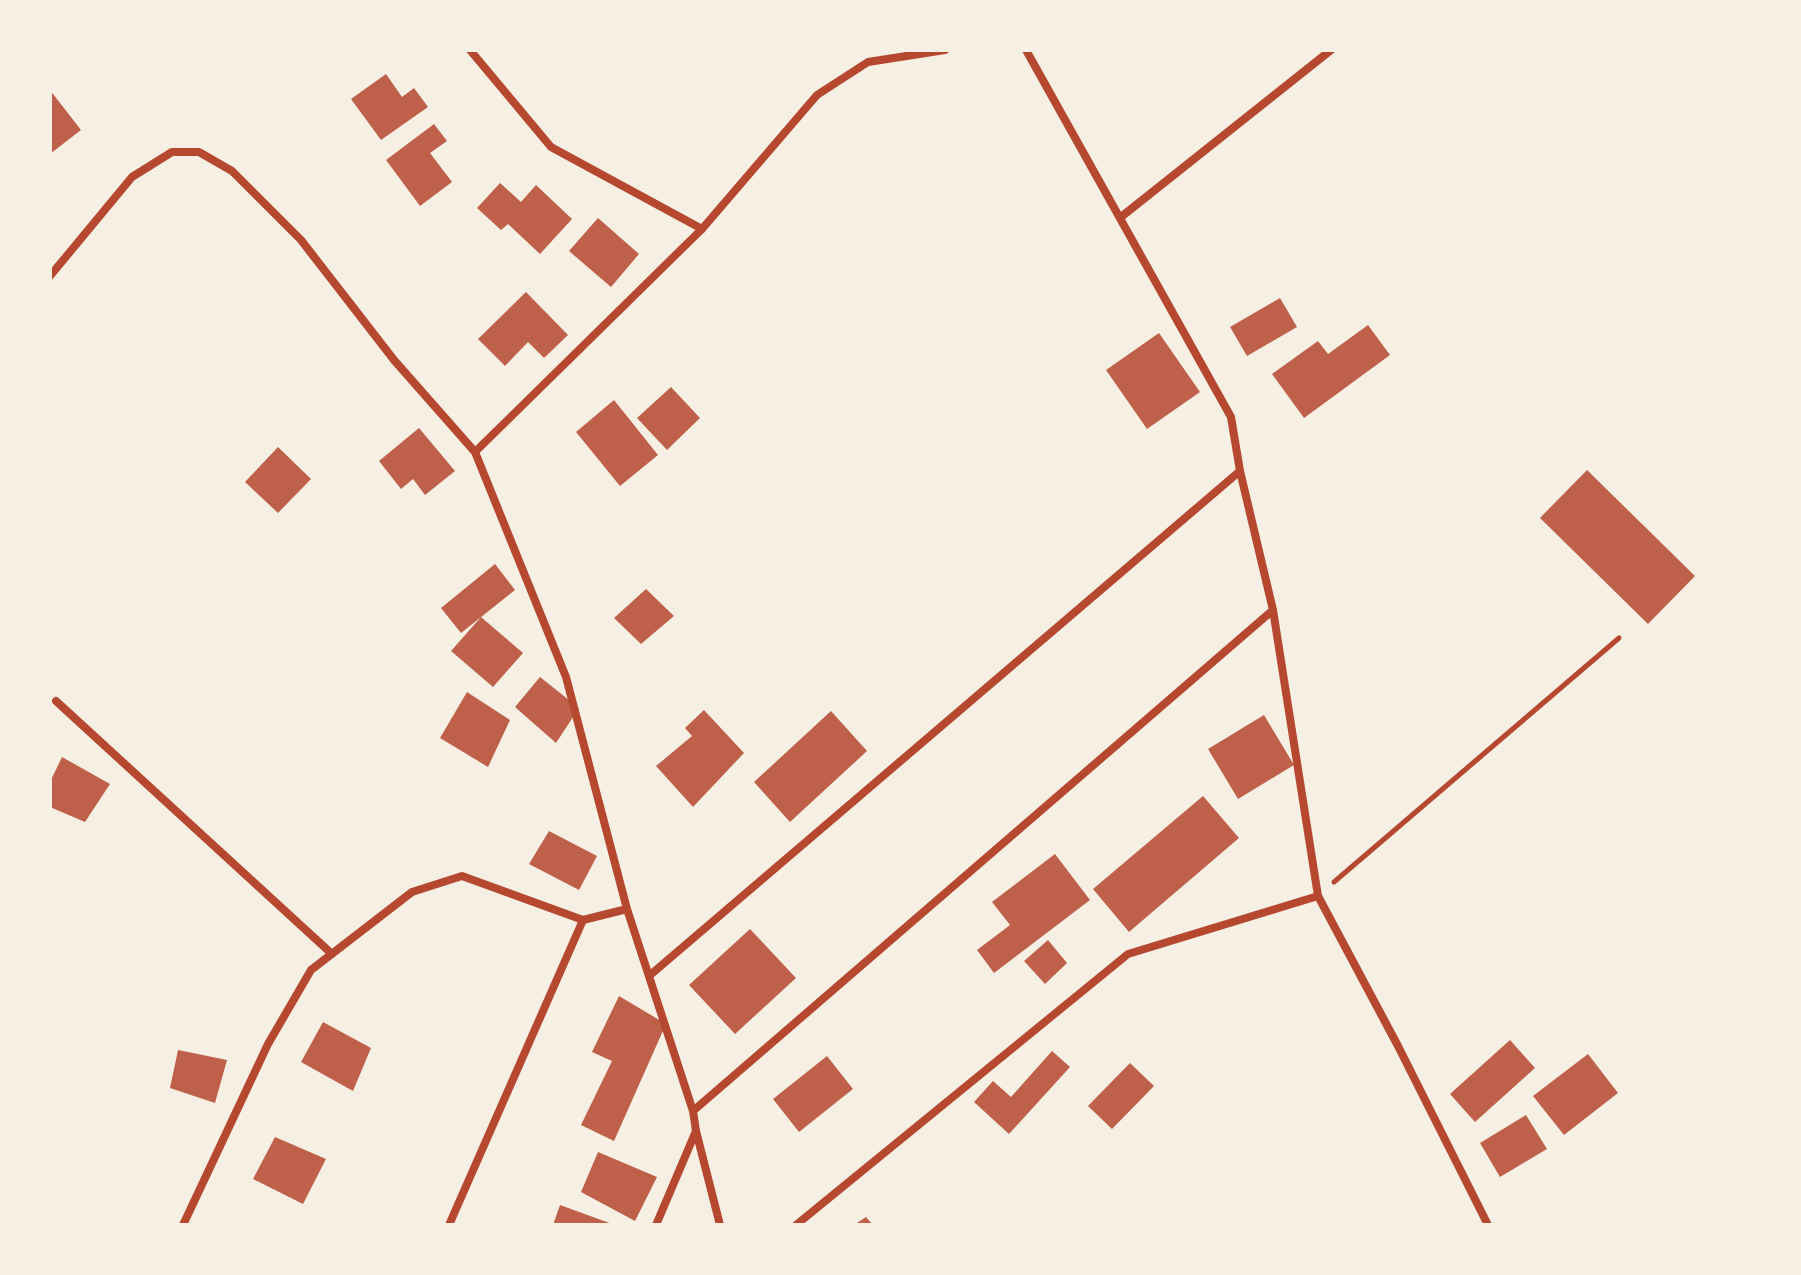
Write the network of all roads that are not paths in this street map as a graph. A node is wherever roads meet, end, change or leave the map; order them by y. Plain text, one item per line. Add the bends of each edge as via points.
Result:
1 (470, 50) edge
2 (945, 50) edge
3 (1026, 50) edge
4 (1331, 50) edge
5 (1121, 217) junction
6 (702, 229) junction
7 (50, 276) edge
8 (475, 452) junction
9 (1240, 471) junction
10 (1273, 610) junction
11 (56, 701) dead end
12 (1318, 896) junction
13 (627, 909) junction
14 (583, 920) junction
15 (332, 954) junction
16 (649, 976) junction
17 (693, 1111) junction
18 (696, 1131) junction
19 (183, 1225) edge
20 (449, 1225) edge
21 (656, 1225) edge
22 (720, 1225) edge
23 (796, 1225) edge
24 (1488, 1225) edge

1 - 6 street via 551,147
2 - 6 street via 868,62 817,95
3 - 5 street
4 - 5 street
5 - 9 street via 1231,417
6 - 8 street
7 - 8 street via 132,177 172,152 199,152 232,171 301,240 394,360
8 - 13 street via 566,677
9 - 10 street
9 - 16 street
10 - 12 street
10 - 17 street
11 - 15 street
12 - 23 street via 1128,954
12 - 24 street
13 - 14 street
13 - 16 street
14 - 15 street via 462,876 412,892
14 - 20 street
15 - 19 street via 311,970 268,1044
16 - 17 street
17 - 18 street
18 - 21 street
18 - 22 street

